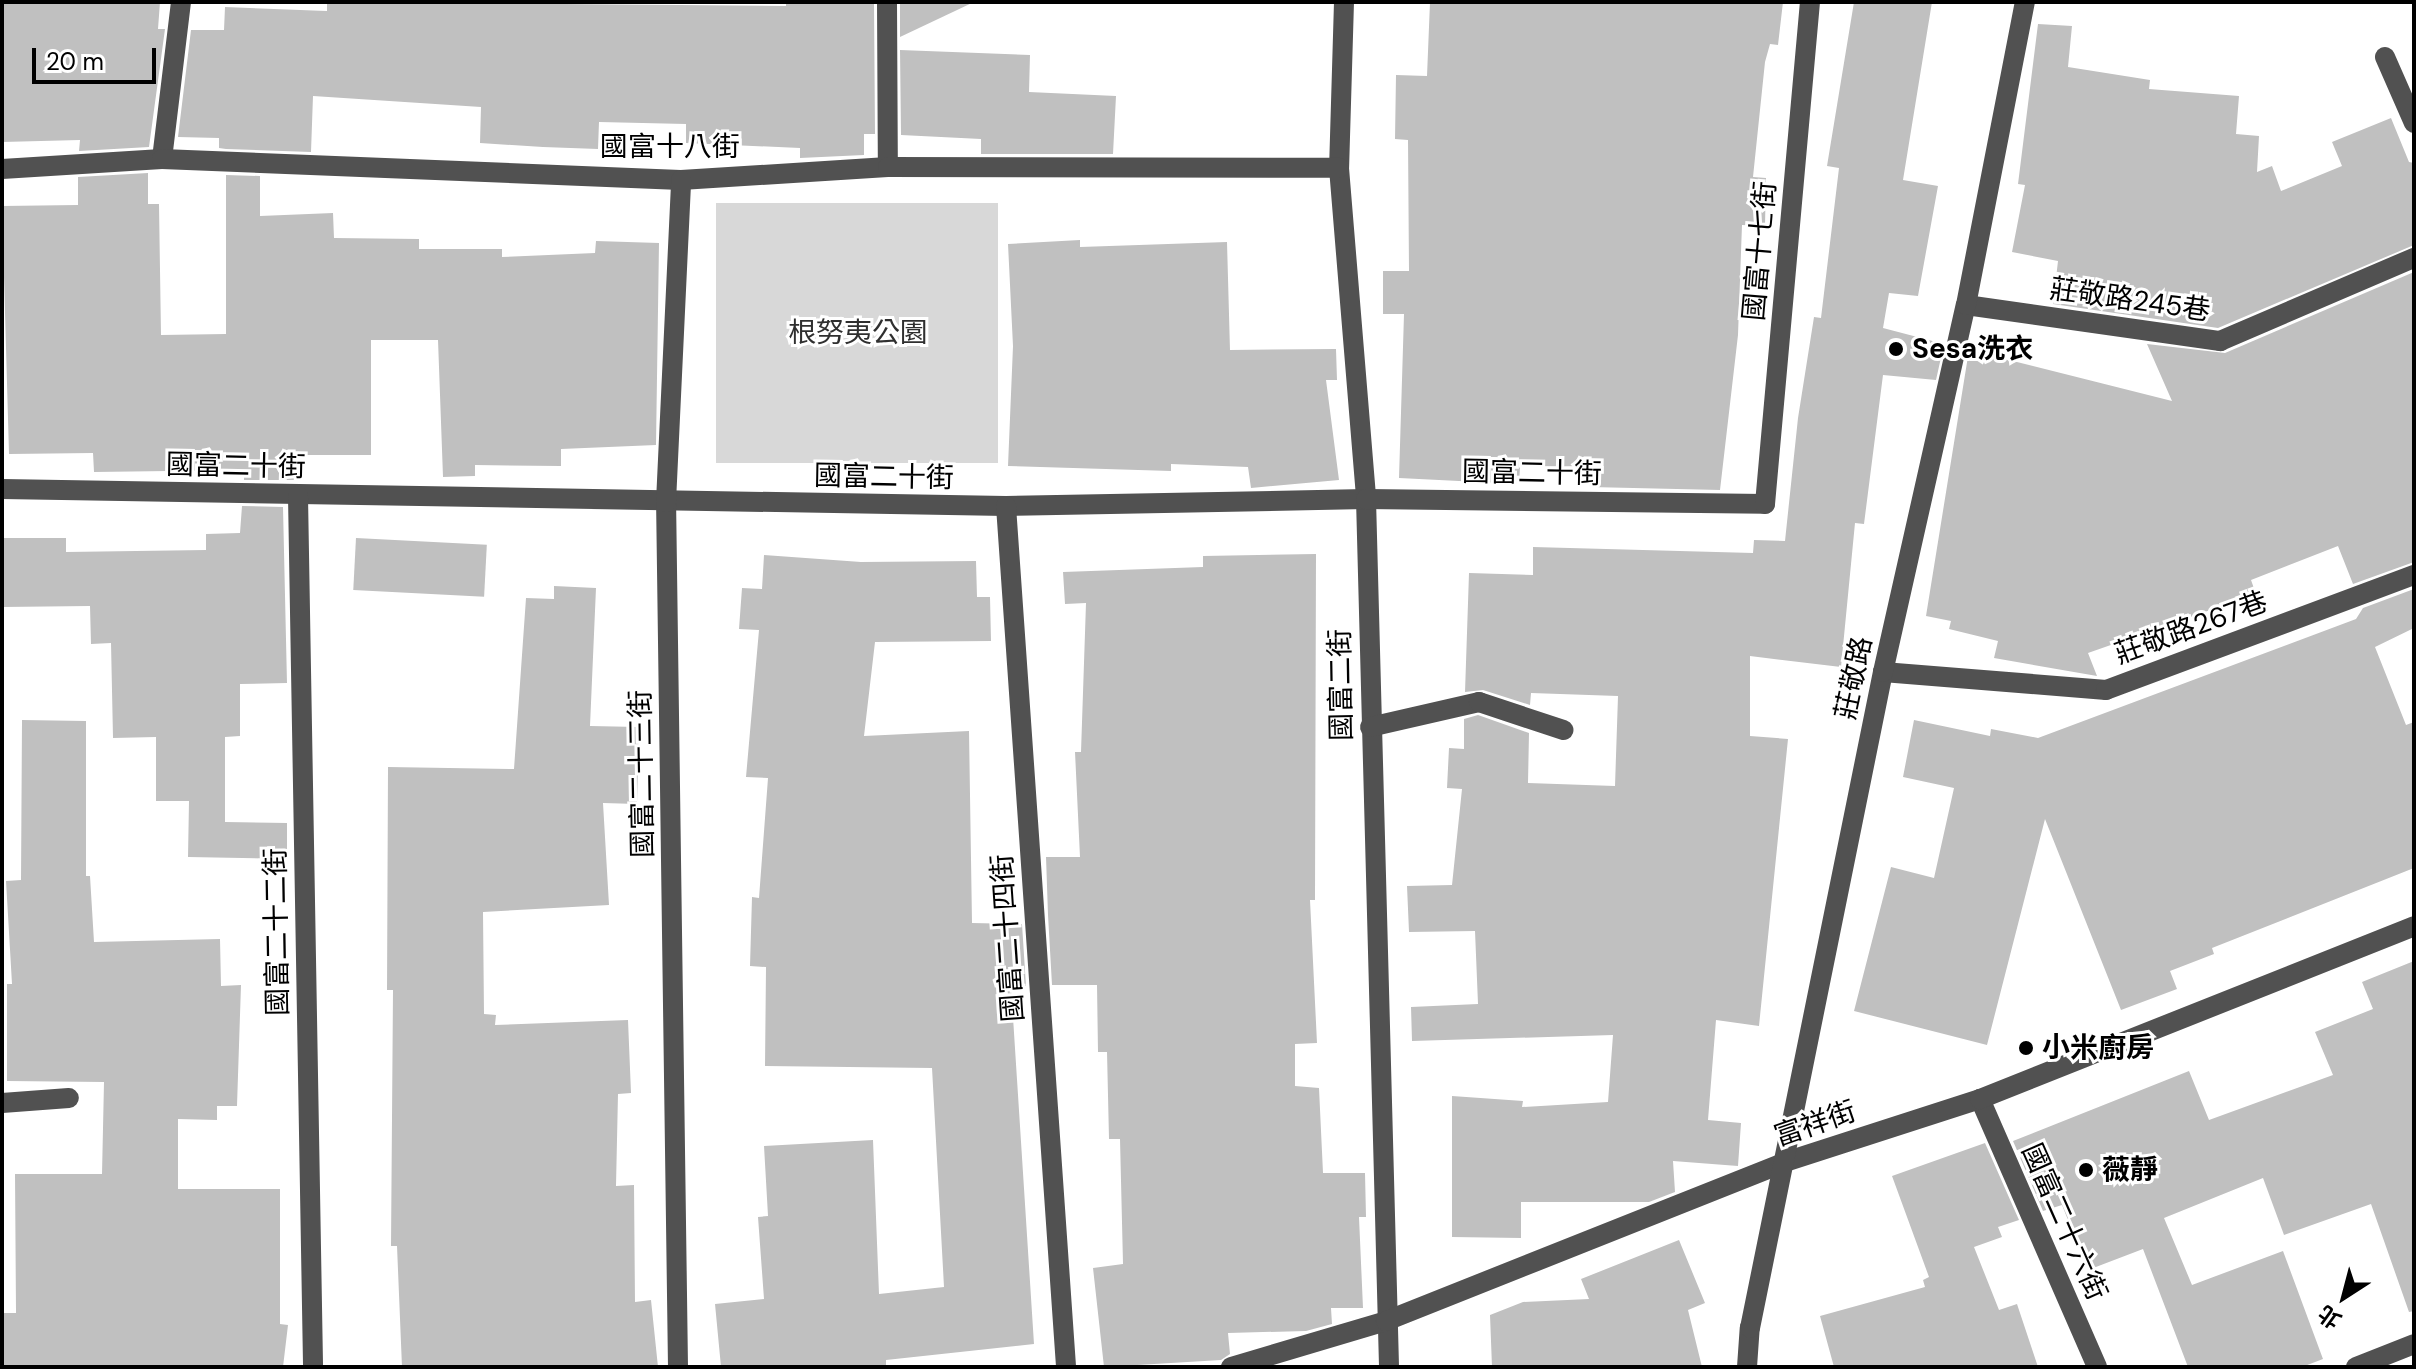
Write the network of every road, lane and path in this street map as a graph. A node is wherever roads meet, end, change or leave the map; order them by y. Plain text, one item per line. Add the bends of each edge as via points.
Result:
1 (181, 2) edge
2 (887, 2) edge
3 (1344, 2) edge
4 (1810, 2) edge
5 (2025, 2) edge
6 (2385, 57) dead end
7 (2414, 123) edge
8 (162, 159) junction
9 (888, 167) junction
10 (1339, 168) junction
11 (2, 169) edge
12 (681, 180) junction
13 (2414, 258) edge
14 (1966, 305) junction
15 (2, 489) edge
16 (298, 496) junction
17 (1366, 499) junction
18 (666, 502) junction
19 (1765, 504) joint
20 (1006, 506) junction
21 (2414, 575) edge
22 (1883, 672) junction
23 (1370, 727) junction
24 (1563, 730) dead end
25 (2414, 926) edge
26 (69, 1098) dead end
27 (1980, 1099) junction
28 (2, 1103) edge
29 (1785, 1162) junction
30 (1386, 1321) junction
31 (2414, 1344) edge
32 (2396, 1359) edge
33 (313, 1367) edge
34 (678, 1367) edge
35 (1066, 1367) edge
36 (1231, 1367) edge
37 (1389, 1367) edge
38 (1747, 1367) edge
39 (2097, 1367) edge
40 (2356, 1367) edge

1 - 8 street
2 - 9 street
3 - 10 street, 國富二街
4 - 19 street, 國富十七街
5 - 14 street, 莊敬路
6 - 7 street
8 - 11 street, 國富十八街
8 - 12 street, 國富十八街
9 - 10 street, 國富十八街
9 - 12 street, 國富十八街
10 - 17 street, 國富二街
12 - 18 street, 國富二十三街
13 - 14 street, 莊敬路245巷 via 2220,341
14 - 22 street, 莊敬路
15 - 16 street, 國富二十街
16 - 18 street, 國富二十街
16 - 33 street, 國富二十二街
17 - 19 street, 國富二十街
17 - 20 street, 國富二十街
17 - 23 street, 國富二街
18 - 20 street, 國富二十街
18 - 34 street, 國富二十三街
20 - 35 street, 國富二十四街
21 - 22 street, 莊敬路267巷 via 2106,690
22 - 29 street, 莊敬路
23 - 24 street via 1479,702
23 - 30 street, 國富二街
25 - 27 street, 富祥街
26 - 28 street
27 - 29 street, 富祥街
27 - 39 street, 國富二十六街
29 - 30 street, 富祥街
29 - 38 street, 莊敬路 via 1750,1328
30 - 36 street, 富祥街
30 - 37 street, 國富二街
31 - 32 street
32 - 40 street

